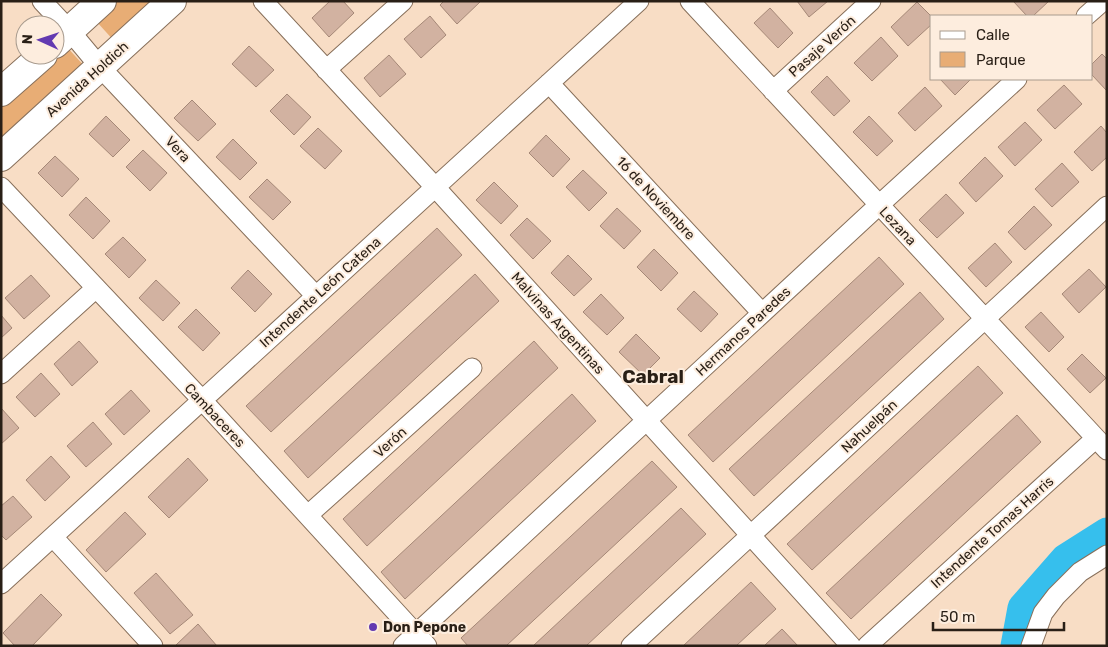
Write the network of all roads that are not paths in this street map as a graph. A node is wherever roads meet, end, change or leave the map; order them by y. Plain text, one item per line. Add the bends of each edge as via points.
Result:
1 (42, 1) edge
2 (102, 1) edge
3 (172, 1) edge
4 (263, 1) edge
5 (403, 1) edge
6 (639, 1) edge
7 (690, 1) edge
8 (871, 1) edge
9 (1102, 1) edge
10 (50, 15) edge
11 (1087, 15) edge
12 (65, 35) edge
13 (65, 40) edge
14 (32, 65) edge
15 (100, 67) junction
16 (326, 70) junction
17 (1016, 80) edge
18 (549, 83) junction
19 (773, 91) junction
20 (1, 92) edge
21 (1, 158) edge
22 (1, 187) edge
23 (435, 187) junction
24 (879, 205) junction
25 (1107, 206) edge
26 (96, 288) junction
27 (316, 296) junction
28 (762, 313) junction
29 (984, 318) junction
30 (472, 368) dead end
31 (1, 374) edge
32 (202, 400) junction
33 (647, 421) junction
34 (1101, 444) edge
35 (308, 516) junction
36 (751, 536) junction
37 (53, 537) junction
38 (1107, 555) edge
39 (1, 584) edge
40 (415, 642) edge
41 (153, 646) edge
42 (632, 646) edge
43 (851, 646) edge
44 (867, 646) edge
45 (1031, 646) edge

1 - 10 street, Vera
2 - 12 street
3 - 15 street, Avenida Holdich
4 - 16 street, Malvinas Argentinas
5 - 16 street
6 - 18 street, Intendente León Catena
7 - 19 street, Lezana
8 - 19 street, Pasaje Verón
9 - 11 street
13 - 15 street, Vera
14 - 20 street
15 - 21 street, Avenida Holdich
15 - 27 street, Vera
16 - 23 street, Malvinas Argentinas
17 - 24 street, Hermanos Paredes
18 - 23 street, Intendente León Catena
18 - 28 street, 16 de Noviembre
19 - 24 street, Lezana
22 - 26 street, Cambaceres
23 - 27 street, Intendente León Catena
23 - 33 street, Malvinas Argentinas
24 - 28 street, Hermanos Paredes
24 - 29 street, Lezana
25 - 29 street, Nahuelpán
26 - 31 street
26 - 32 street, Cambaceres
27 - 32 street, Intendente León Catena
28 - 33 street, Hermanos Paredes
29 - 34 street, Lezana
29 - 36 street, Nahuelpán
30 - 35 street, Verón
32 - 35 street, Cambaceres
32 - 37 street, Intendente León Catena
33 - 36 street, Malvinas Argentinas
33 - 40 street, Hermanos Paredes
34 - 44 street, Intendente Tomas Harris
35 - 40 street, Cambaceres
36 - 42 street, Nahuelpán
36 - 43 street, Malvinas Argentinas
37 - 39 street, Intendente León Catena
37 - 41 street
38 - 45 street via 1080,572 1056,596 1043,613

